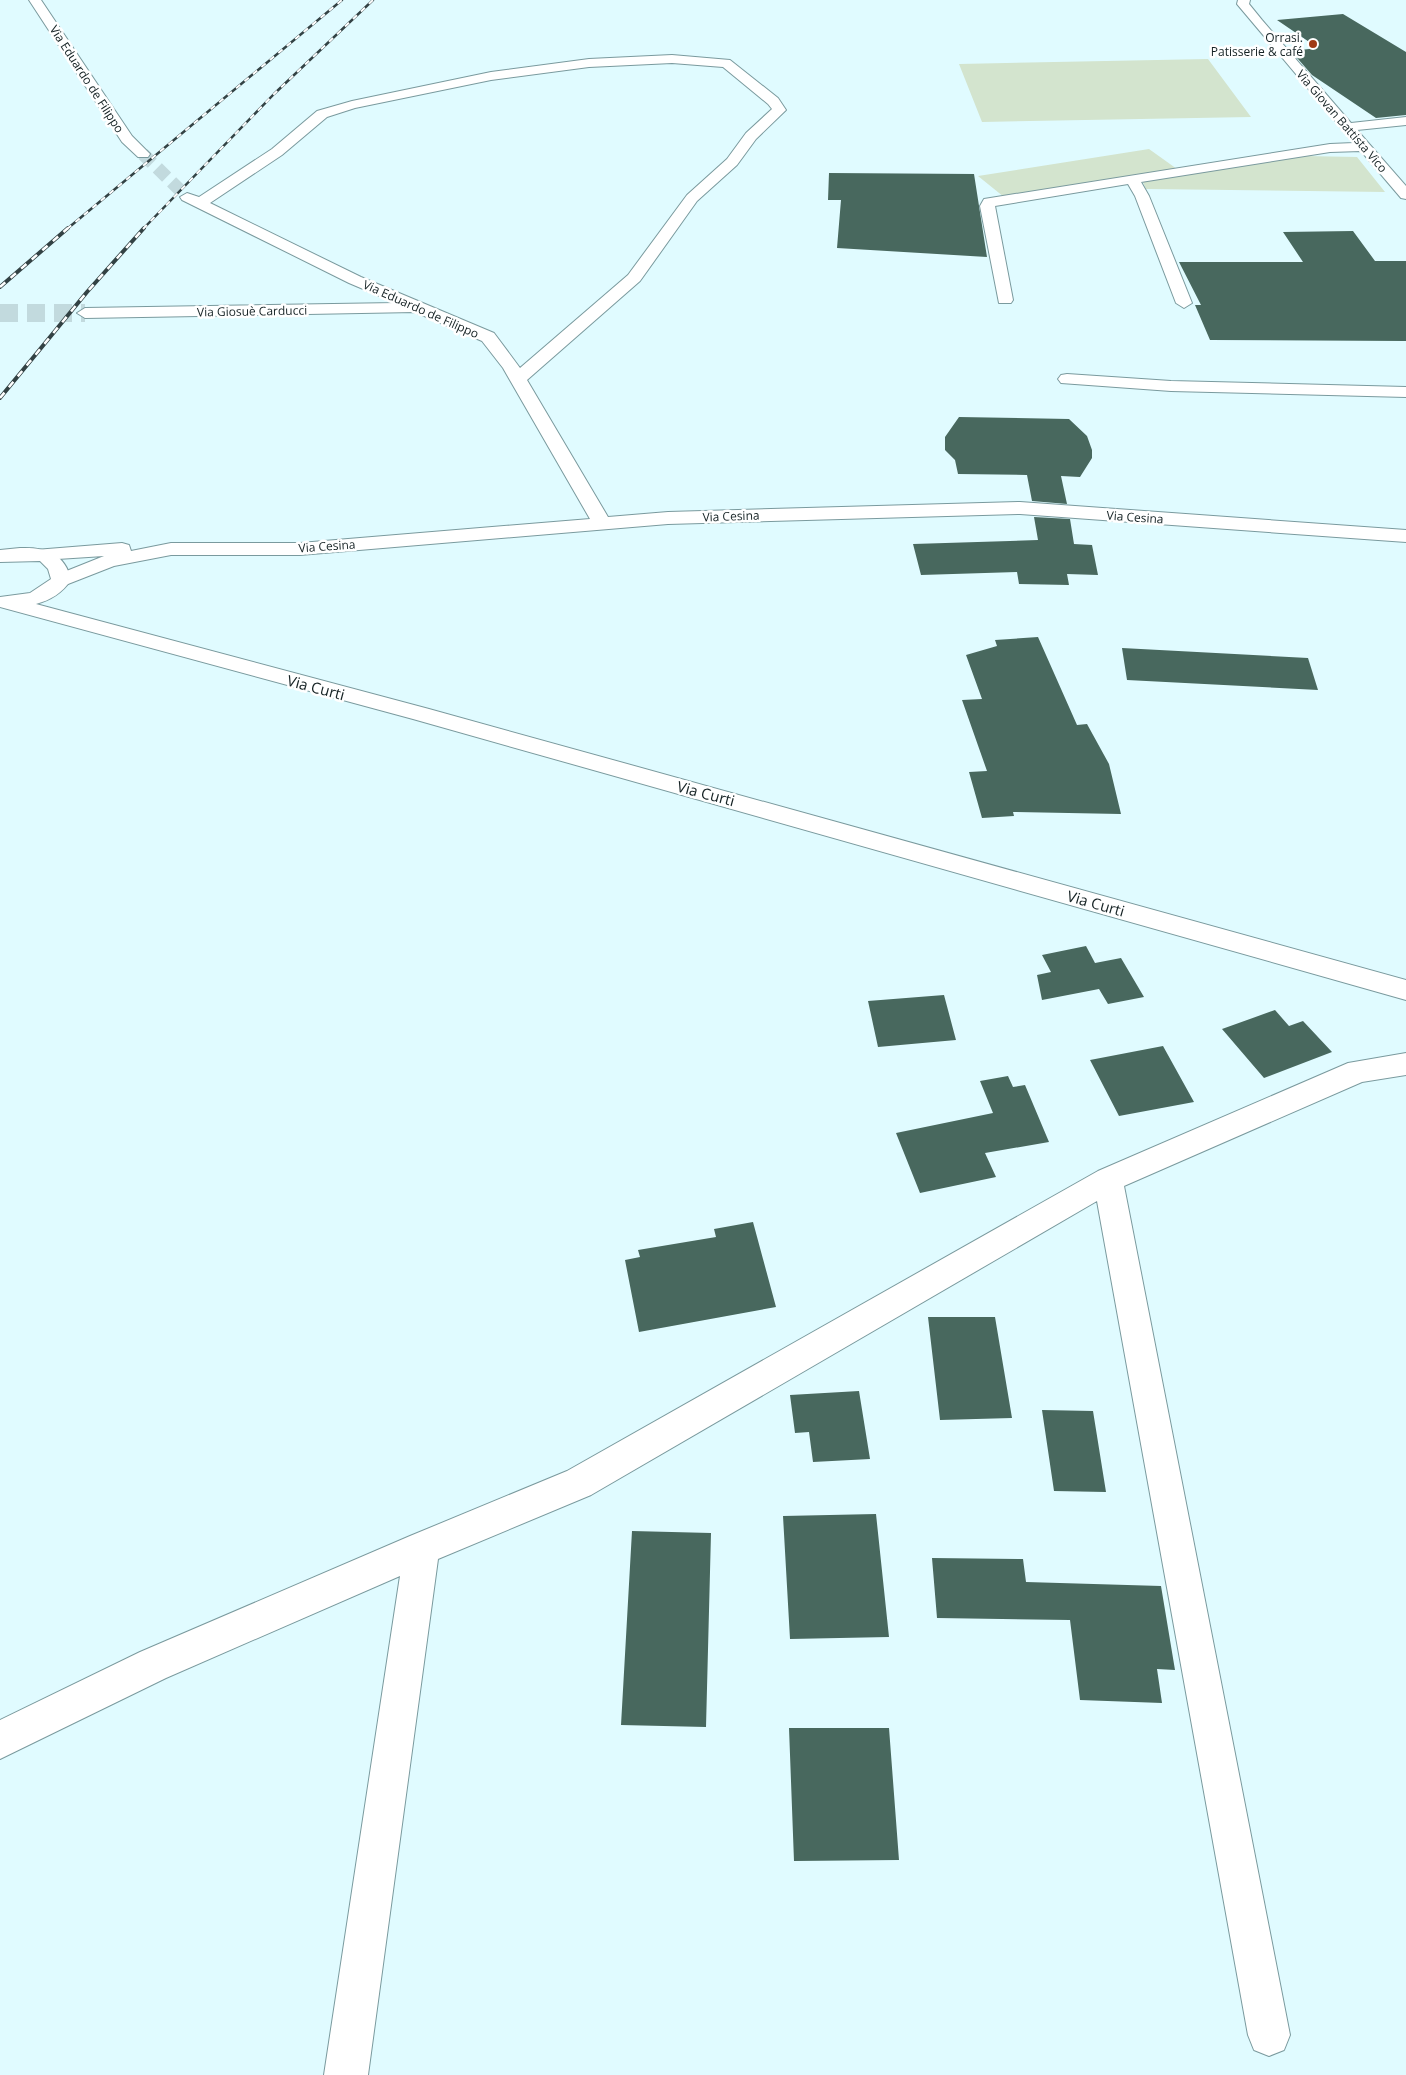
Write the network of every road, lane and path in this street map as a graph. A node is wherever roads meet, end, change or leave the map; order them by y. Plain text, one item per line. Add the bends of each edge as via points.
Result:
1 (35, 0) edge
2 (1244, 0) edge
3 (1406, 121) edge
4 (1347, 127) junction
5 (1364, 147) junction
6 (143, 154) tunnel mouth
7 (1132, 180) junction
8 (1406, 195) edge
9 (1006, 300) dead end
10 (1184, 303) dead end
11 (420, 308) junction
12 (84, 313) tunnel mouth
13 (518, 378) junction
14 (1067, 379) dead end
15 (1406, 392) edge
16 (602, 523) junction
17 (1406, 536) edge
18 (171, 549) junction
19 (42, 554) junction
20 (0, 556) edge
21 (57, 585) junction
22 (2, 602) edge
23 (86, 626) junction
24 (1406, 990) edge
25 (1406, 1064) edge
26 (1108, 1180) junction
27 (422, 1548) junction
28 (0, 1740) edge
29 (1269, 2035) dead end
30 (346, 2075) edge

1 - 6 street, Via Eduardo de Filippo via 127,139
2 - 4 street, Via Giovan Battista Vico via 1243,4 1258,23
3 - 4 street
4 - 5 street, Via Giovan Battista Vico
5 - 7 street via 1330,148
5 - 8 street, Via Giovan Battista Vico
7 - 9 street via 989,202 987,206
7 - 10 street via 1142,196
11 - 12 street, Via Giosuè Carducci
11 - 13 street, Via Eduardo de Filippo via 488,337
11 - 13 street, Via Eduardo de Filippo via 193,200 277,152 322,114 352,105 492,76 588,63 672,59 726,63 773,101 779,110 751,136 732,162 692,198 634,278
13 - 16 street, Via Eduardo de Filippo
14 - 15 street via 1171,386
16 - 17 street, Via Cesina via 668,518 1020,508
16 - 18 street, Via Cesina via 300,549
18 - 19 street via 96,549
18 - 21 street, Via Cesina via 108,561
19 - 20 street
19 - 21 street via 52,558 60,568
21 - 22 street, Via Cesina via 41,597
21 - 23 street
22 - 23 street, Via Curti
23 - 24 street, Via Curti via 438,719
25 - 26 street via 1358,1071
26 - 27 street via 579,1483
26 - 29 street
27 - 28 street via 153,1665
27 - 30 street

